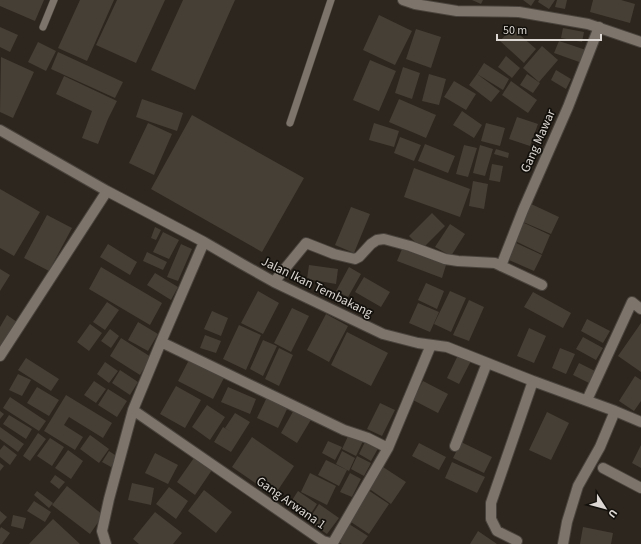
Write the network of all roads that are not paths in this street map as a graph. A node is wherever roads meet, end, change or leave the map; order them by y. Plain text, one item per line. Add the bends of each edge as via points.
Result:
1 (54, 0) edge
2 (331, 0) edge
3 (403, 0) edge
4 (43, 27) dead end
5 (599, 27) junction
6 (641, 42) edge
7 (290, 123) dead end
8 (0, 130) edge
9 (107, 191) junction
10 (204, 242) junction
11 (500, 266) junction
12 (274, 282) junction
13 (542, 285) dead end
14 (641, 309) edge
15 (161, 342) junction
16 (431, 344) junction
17 (0, 356) edge
18 (487, 362) junction
19 (533, 381) junction
20 (586, 400) junction
21 (133, 410) junction
22 (615, 411) junction
23 (641, 422) edge
24 (455, 446) dead end
25 (388, 448) junction
26 (604, 468) dead end
27 (641, 488) edge
28 (517, 541) dead end
29 (106, 544) edge
30 (563, 544) edge

1 - 4 lane
2 - 7 lane
3 - 5 street via 457,11 519,12
5 - 6 street
5 - 11 street, Gang Mawar
8 - 9 street, Jalan Ikan Tembakang
9 - 10 street, Jalan Ikan Tembakang
9 - 17 street
10 - 12 street, Jalan Ikan Tembakang
10 - 15 street
11 - 12 street via 490,262 445,259 384,239 377,240 355,259 306,244
11 - 13 street
12 - 16 street, Jalan Ikan Tembakang via 384,334
14 - 20 street via 632,302
15 - 21 street
15 - 25 street via 344,430
16 - 18 street, Jalan Ikan Tembakang via 447,347
16 - 25 street, Gang Arwana 1
18 - 19 street, Jalan Ikan Tembakang
18 - 24 street
19 - 20 street, Jalan Ikan Tembakang
19 - 28 street via 491,503 491,520 497,531
20 - 22 street, Jalan Ikan Tembakang
21 - 25 street, Gang Arwana 1 via 323,541 330,543 334,541
21 - 29 street via 102,531
22 - 23 street, Jalan Ikan Tembakang
22 - 30 street via 600,447 578,486
26 - 27 street

